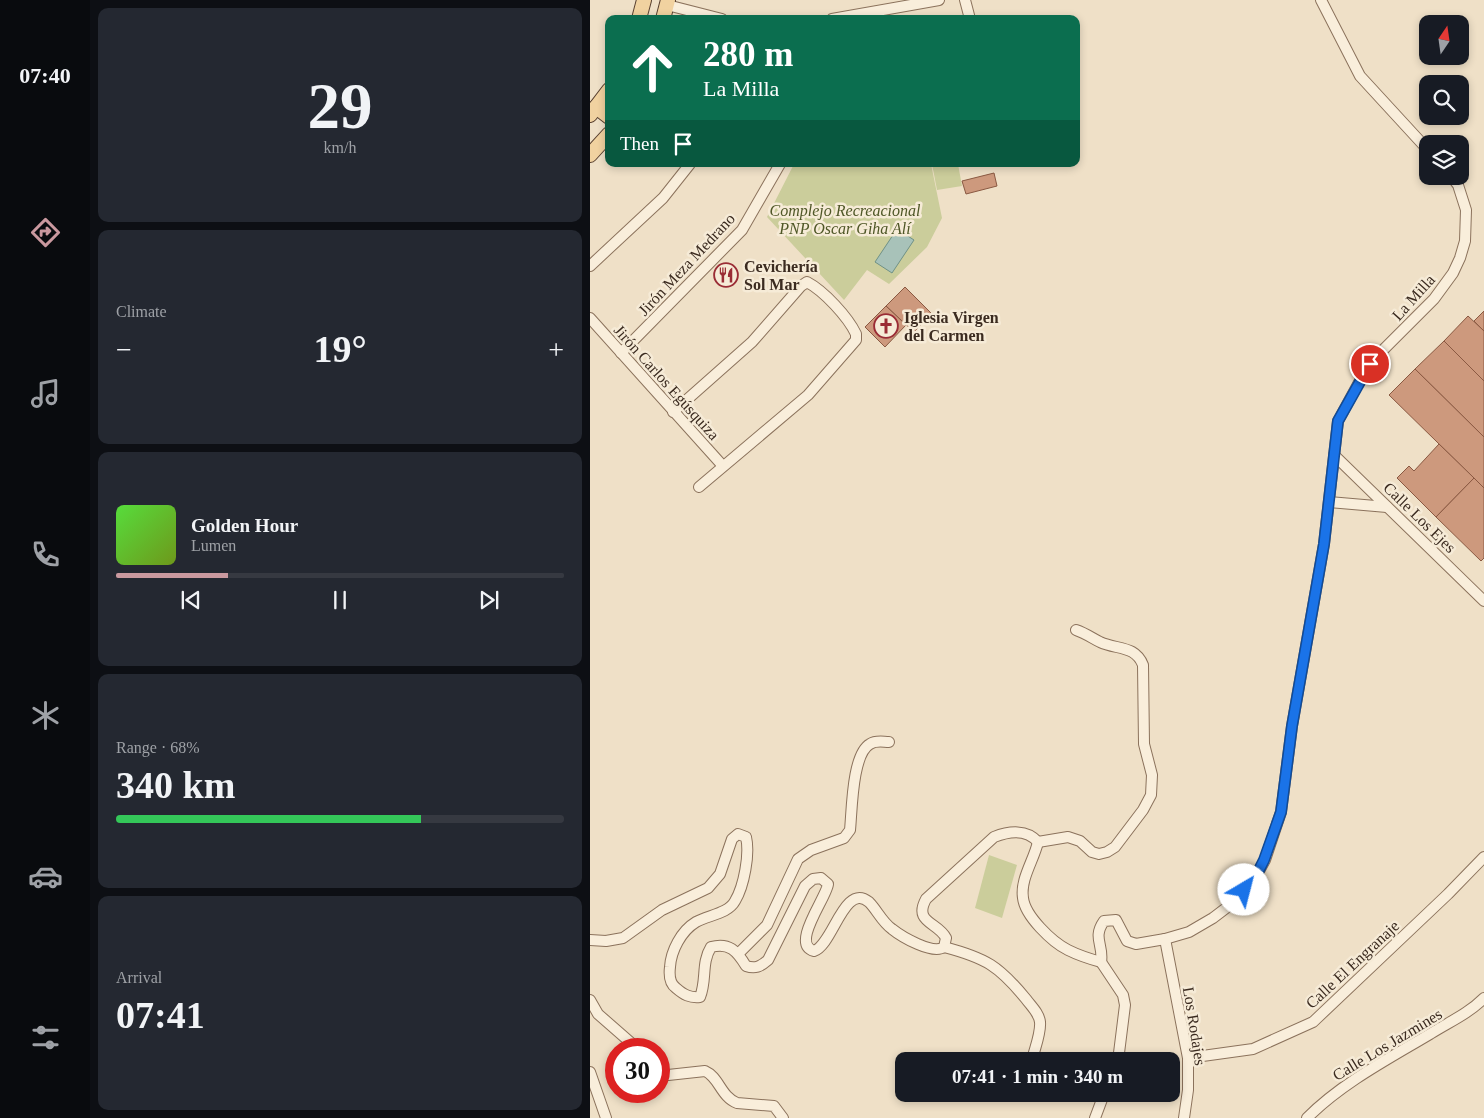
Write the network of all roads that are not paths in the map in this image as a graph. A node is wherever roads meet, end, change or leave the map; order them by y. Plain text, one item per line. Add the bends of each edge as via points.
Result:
1 (644, 0) edge
2 (939, 0) edge
3 (965, 0) edge
4 (1321, 0) edge
5 (666, 8) edge
6 (640, 15) edge
7 (702, 15) edge
8 (855, 15) edge
9 (969, 15) edge
10 (605, 95) edge
11 (593, 111) edge
12 (605, 116) edge
13 (605, 138) edge
14 (1419, 140) edge
15 (590, 155) edge
16 (688, 167) edge
17 (778, 167) edge
18 (1458, 185) edge
19 (590, 266) edge
20 (590, 318) edge
21 (621, 353) junction
22 (673, 412) junction
23 (1334, 455) junction
24 (722, 465) junction
25 (699, 487) dead end
26 (1329, 502) junction
27 (1387, 507) junction
28 (1484, 601) edge
29 (1076, 630) dead end
30 (889, 742) dead end
31 (1038, 842) junction
32 (1484, 857) edge
33 (1165, 939) junction
34 (590, 940) edge
35 (944, 947) junction
36 (739, 953) junction
37 (1101, 962) junction
38 (1484, 998) edge
39 (590, 1000) edge
40 (625, 1038) edge
41 (1035, 1052) edge
42 (1119, 1052) edge
43 (1188, 1058) junction
44 (590, 1072) edge
45 (670, 1075) edge
46 (1101, 1102) edge
47 (606, 1118) edge
48 (784, 1118) edge
49 (1095, 1118) edge
50 (1184, 1118) edge
51 (1307, 1118) edge

1 - 6 main road
2 - 8 street
3 - 9 street
4 - 14 street via 1360,76
5 - 7 street
10 - 11 main road
11 - 12 main road
13 - 15 main road
16 - 19 street via 663,198
17 - 21 street, Jirón Meza Medrano via 742,230
18 - 23 street, La Milla via 1466,210 1465,241 1460,258 1434,299 1370,364 1338,421
20 - 21 street, Jirón Carlos Egúsquiza
21 - 22 street, Jirón Carlos Egúsquiza
22 - 24 street, Jirón Carlos Egúsquiza
22 - 24 street via 752,342 801,286 807,282 828,299 856,334 856,340 808,395
23 - 26 street, La Milla
23 - 27 street, Calle Los Ejes
24 - 25 street
26 - 27 street
26 - 33 street, La Milla via 1281,812 1264,860 1250,884 1234,902 1189,932
27 - 28 street, Calle Los Ejes
29 - 31 street via 1102,643 1124,648 1140,658 1143,665 1144,744 1152,775 1151,795 1115,847 1106,852 1092,852 1080,841 1068,837
30 - 36 street via 875,742 863,752 856,775 847,835 804,853 798,859 767,925
31 - 35 street via 1023,832 994,837 926,899 922,914 929,924 944,934
31 - 37 street via 1024,885 1022,898 1026,910 1042,929 1068,950
32 - 43 street, Calle El Engranaje via 1313,1022 1253,1049
33 - 37 street, La Milla via 1136,944 1127,941 1116,920 1104,921 1097,934
33 - 43 street, Los Rodajes
34 - 36 street via 623,938 662,910 708,888 720,874 732,839 738,834 746,837 748,855 735,902 729,908 694,923 674,946 669,976 673,986 692,998 700,997 706,955 711,947 720,944
35 - 36 street via 934,950 915,942 891,929 866,899 855,899 847,903 823,946 810,950 806,945 806,934 828,884 821,878 813,879 805,886 762,966 746,966
35 - 41 street via 981,958 1009,979 1040,1020
37 - 42 street via 1123,995 1125,1004
38 - 51 street, Calle Los Jazmines via 1462,1016 1336,1092
39 - 40 street via 598,1014
43 - 50 street, Los Rodajes
44 - 47 street
45 - 48 street via 705,1071 713,1076 732,1101 774,1106
46 - 49 street

